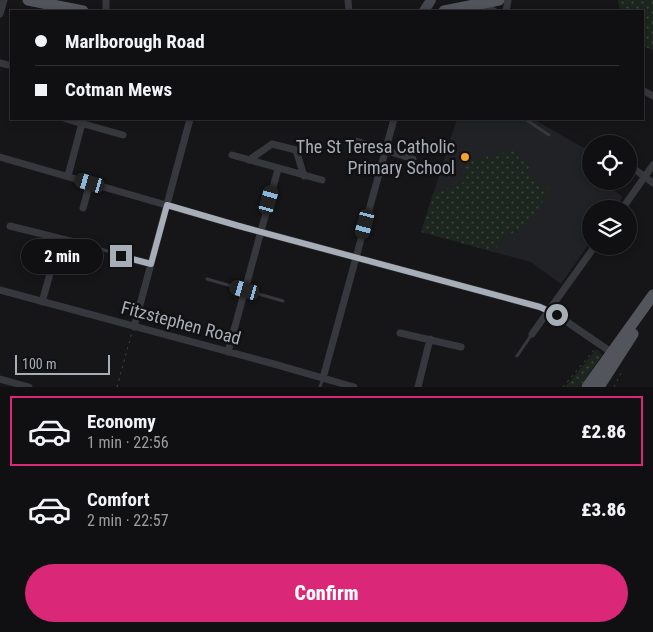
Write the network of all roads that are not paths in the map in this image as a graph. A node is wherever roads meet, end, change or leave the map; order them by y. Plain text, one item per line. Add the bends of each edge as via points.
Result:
1 (4, 0) edge
2 (28, 0) edge
3 (499, 0) edge
4 (472, 3) edge
5 (78, 10) edge
6 (448, 10) edge
7 (491, 10) edge
8 (0, 14) edge
9 (0, 63) edge
10 (8, 65) dead end
11 (69, 120) edge
12 (190, 120) edge
13 (394, 120) edge
14 (526, 120) edge
15 (82, 124) junction
16 (123, 135) dead end
17 (549, 135) dead end
18 (356, 141) dead end
19 (385, 150) junction
20 (232, 155) dead end
21 (0, 157) edge
22 (413, 159) dead end
23 (249, 160) junction
24 (653, 165) edge
25 (278, 169) junction
26 (637, 171) edge
27 (68, 176) junction
28 (304, 176) junction
29 (644, 177) junction
30 (322, 180) dead end
31 (90, 183) junction
32 (653, 183) edge
33 (628, 200) edge
34 (167, 205) junction
35 (83, 208) dead end
36 (10, 226) dead end
37 (261, 232) junction
38 (60, 239) junction
39 (86, 245) joint
40 (111, 252) dead end
41 (589, 255) edge
42 (121, 256) dead end
43 (356, 257) junction
44 (151, 264) junction
45 (206, 279) dead end
46 (0, 290) edge
47 (245, 290) junction
48 (653, 294) edge
49 (283, 301) dead end
50 (42, 302) junction
51 (653, 304) edge
52 (549, 311) junction
53 (134, 327) junction
54 (400, 332) dead end
55 (532, 334) joint
56 (430, 339) junction
57 (461, 347) dead end
58 (228, 352) junction
59 (611, 352) junction
60 (517, 356) dead end
61 (323, 378) junction
62 (0, 379) edge
63 (29, 387) edge
64 (320, 387) edge
65 (354, 387) edge
66 (418, 387) edge
67 (587, 387) edge
68 (599, 387) edge

1 - 8 street
2 - 5 main road
3 - 4 main road
4 - 6 main road
4 - 7 street
9 - 10 street
11 - 15 street
12 - 34 street
13 - 19 street
14 - 17 lane
15 - 16 street
15 - 27 street
18 - 19 street
19 - 22 street
19 - 43 street
20 - 23 street
21 - 27 street
23 - 25 street
23 - 28 street via 272,144 296,150
24 - 29 street
25 - 28 street
25 - 37 street
26 - 29 street
27 - 31 street
28 - 30 street
29 - 32 street
29 - 33 street
31 - 34 street
31 - 35 street
34 - 37 street
34 - 44 street
36 - 38 street
37 - 43 street
37 - 47 street
38 - 39 street
38 - 50 street
39 - 40 lane
41 - 52 street
42 - 44 street
43 - 52 street
43 - 61 street
44 - 53 street
45 - 47 lane
46 - 50 street, Fitzstephen Road
47 - 49 lane
47 - 58 street
48 - 59 main road
50 - 53 street, Fitzstephen Road
51 - 68 main road
52 - 55 street
52 - 59 street
53 - 58 street, Fitzstephen Road
54 - 56 street
55 - 60 lane
56 - 57 street
56 - 66 street
58 - 61 street, Fitzstephen Road
59 - 67 main road
61 - 64 lane
61 - 65 street, Fitzstephen Road
62 - 63 street

